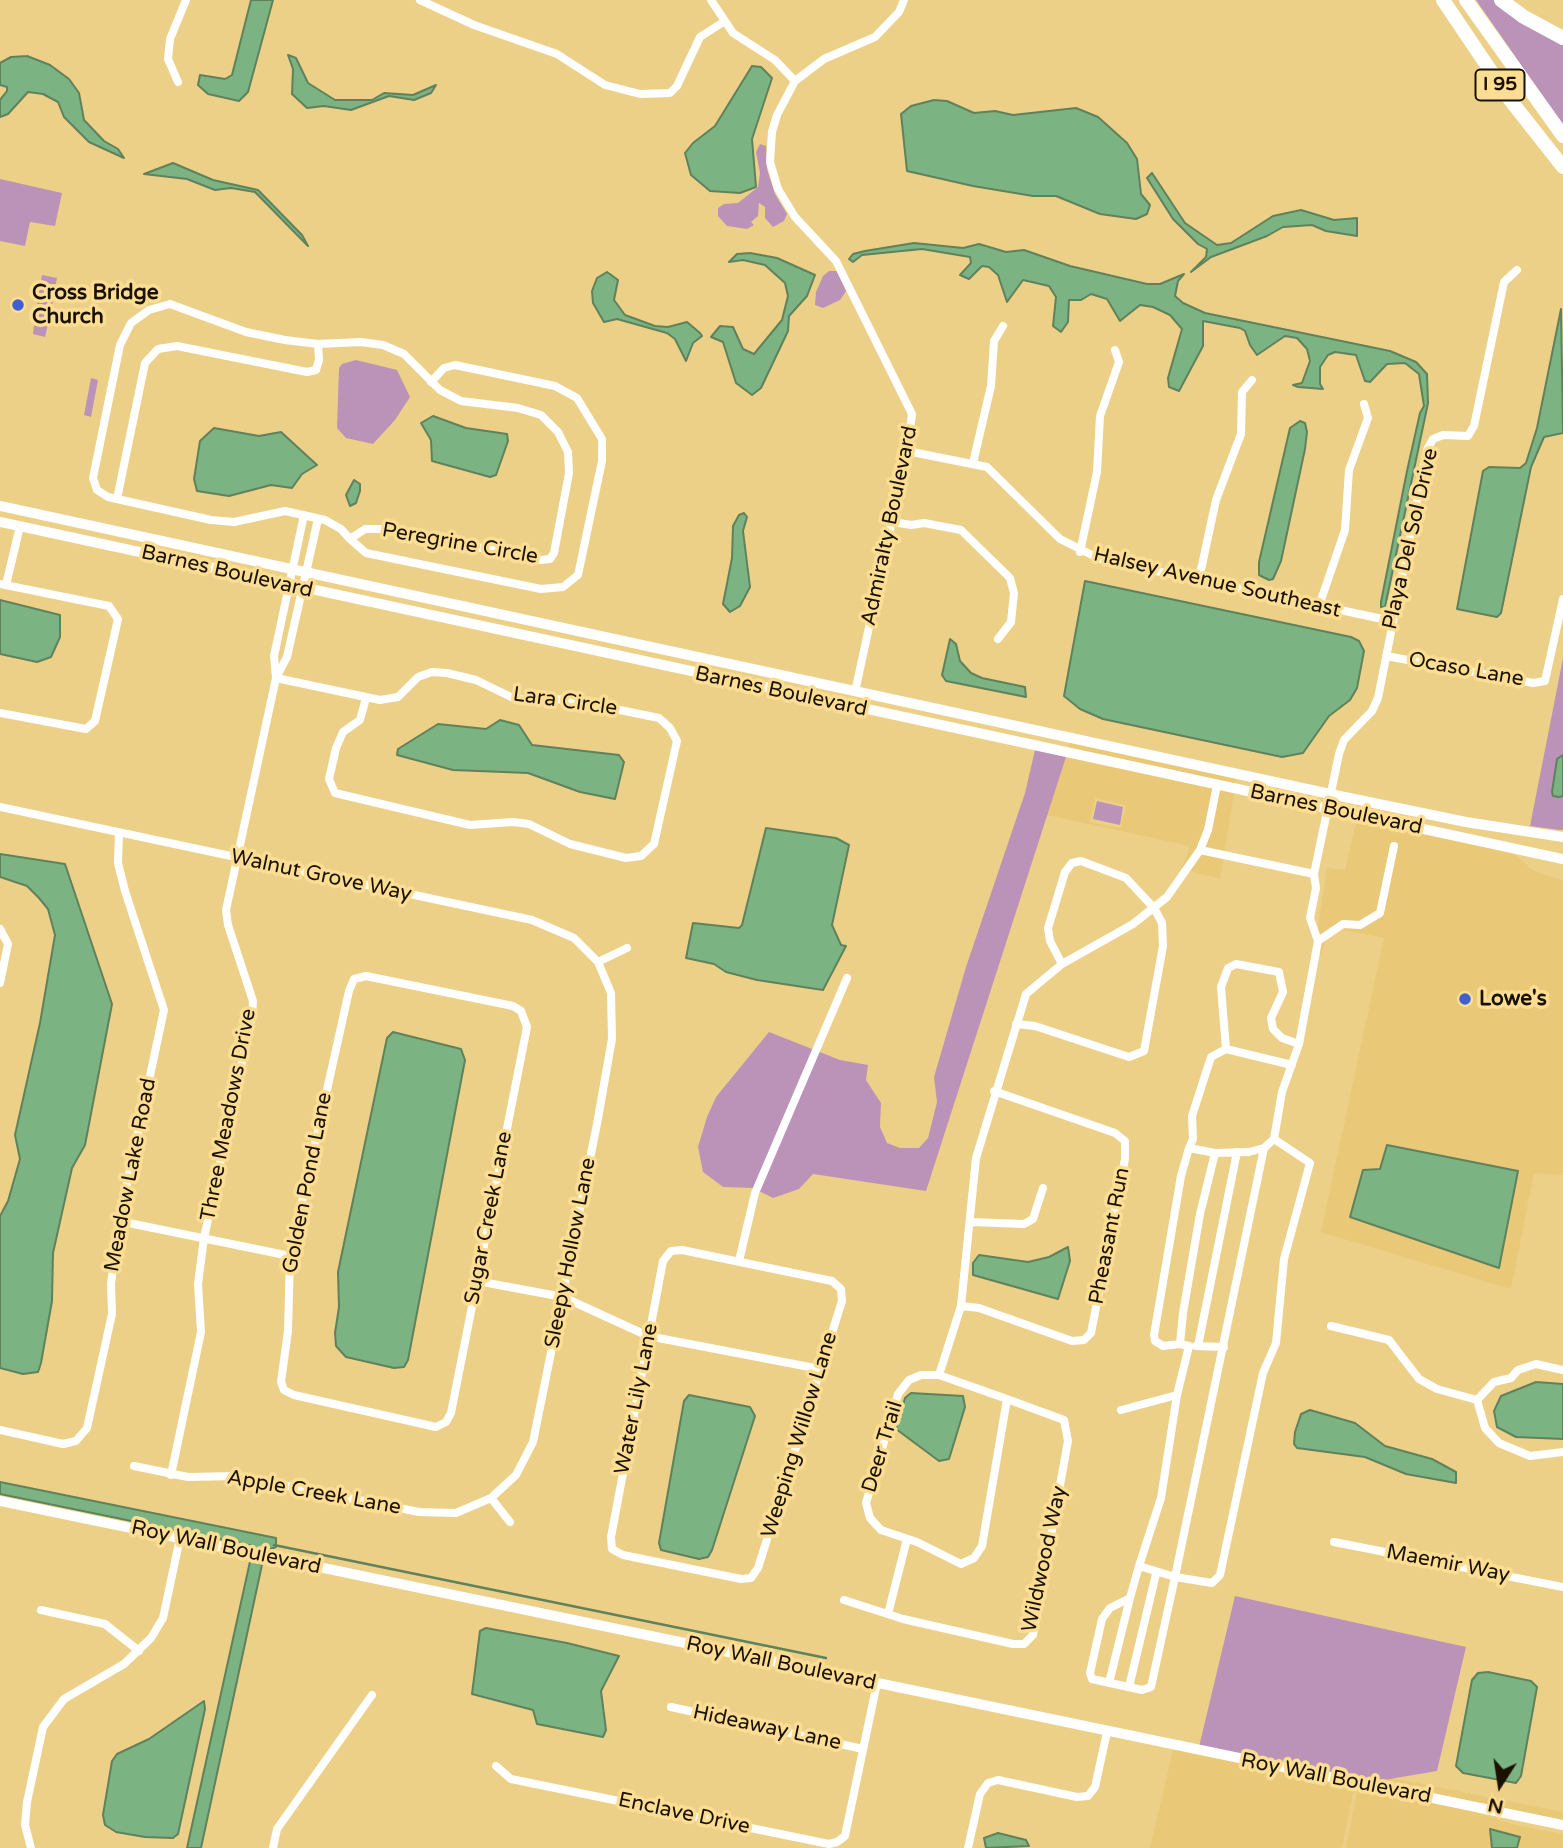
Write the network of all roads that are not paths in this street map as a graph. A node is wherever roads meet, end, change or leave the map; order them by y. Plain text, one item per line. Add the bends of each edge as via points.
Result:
1 (186, 0) edge
2 (419, 0) edge
3 (711, 0) edge
4 (904, 0) edge
5 (1443, 0) edge
6 (1466, 0) edge
7 (1501, 0) edge
8 (724, 21) junction
9 (1563, 38) edge
10 (795, 80) junction
11 (178, 82) dead end
12 (1563, 136) edge
13 (1563, 167) edge
14 (1517, 270) dead end
15 (1003, 326) dead end
16 (318, 344) junction
17 (1115, 350) dead end
18 (1252, 380) dead end
19 (431, 382) junction
20 (1364, 404) dead end
21 (907, 451) junction
22 (973, 463) junction
23 (117, 499) junction
24 (0, 506) edge
25 (304, 515) junction
26 (48, 517) junction
27 (318, 519) junction
28 (0, 522) edge
29 (892, 522) junction
30 (26, 523) junction
31 (140, 537) junction
32 (350, 539) junction
33 (1080, 552) junction
34 (293, 571) junction
35 (305, 573) junction
36 (1199, 579) junction
37 (3, 584) edge
38 (296, 587) junction
39 (1563, 599) edge
40 (1319, 606) junction
41 (1392, 621) junction
42 (998, 639) dead end
43 (1386, 656) junction
44 (702, 675) junction
45 (276, 678) junction
46 (855, 692) junction
47 (366, 698) junction
48 (862, 709) junction
49 (936, 709) junction
50 (0, 712) edge
51 (1217, 785) junction
52 (1330, 794) junction
53 (0, 807) edge
54 (1327, 808) junction
55 (1433, 831) junction
56 (119, 832) junction
57 (1563, 837) edge
58 (1394, 846) dead end
59 (1200, 850) junction
60 (1563, 850) edge
61 (236, 858) junction
62 (1563, 859) edge
63 (1314, 874) junction
64 (1154, 908) junction
65 (0, 929) edge
66 (1318, 941) junction
67 (627, 948) dead end
68 (598, 962) junction
69 (1062, 964) junction
70 (847, 978) dead end
71 (354, 979) joint
72 (0, 983) edge
73 (611, 993) joint
74 (1016, 1024) junction
75 (1299, 1044) junction
76 (1226, 1049) junction
77 (1292, 1065) junction
78 (995, 1091) junction
79 (1274, 1139) junction
80 (1264, 1147) junction
81 (1189, 1148) junction
82 (1215, 1153) junction
83 (1237, 1153) junction
84 (1043, 1188) dead end
85 (119, 1221) junction
86 (971, 1222) junction
87 (204, 1238) junction
88 (290, 1256) junction
89 (739, 1261) junction
90 (477, 1281) junction
91 (562, 1297) junction
92 (961, 1306) junction
93 (1331, 1326) dead end
94 (648, 1336) junction
95 (1189, 1345) junction
96 (1224, 1348) junction
97 (820, 1369) junction
98 (1563, 1370) edge
99 (939, 1376) junction
100 (1177, 1395) junction
101 (1007, 1399) junction
102 (1477, 1400) junction
103 (1121, 1410) dead end
104 (443, 1424) joint
105 (0, 1430) edge
106 (1563, 1452) edge
107 (134, 1466) dead end
108 (171, 1475) junction
109 (491, 1498) junction
110 (0, 1501) edge
111 (510, 1522) dead end
112 (180, 1538) junction
113 (907, 1539) junction
114 (1334, 1542) dead end
115 (1139, 1566) junction
116 (1156, 1574) junction
117 (1175, 1577) junction
118 (751, 1578) joint
119 (1563, 1587) edge
120 (1130, 1598) junction
121 (844, 1600) dead end
122 (41, 1611) dead end
123 (888, 1614) junction
124 (139, 1651) junction
125 (1109, 1683) junction
126 (877, 1684) junction
127 (1129, 1687) junction
128 (372, 1695) dead end
129 (671, 1707) dead end
130 (1107, 1732) junction
131 (863, 1749) junction
132 (496, 1766) dead end
133 (1563, 1825) edge
134 (31, 1848) edge
135 (273, 1848) edge
136 (968, 1848) edge

1 - 11 street via 170,39 168,60
2 - 8 street via 558,54 605,85 640,94 670,93 700,37
3 - 8 street
4 - 10 street, Admiralty Boulevard via 875,37 824,59
5 - 13 highway, I 95 via 1511,101
6 - 12 highway, I 95
7 - 9 highway
8 - 10 street
10 - 21 street, Admiralty Boulevard via 772,132 770,162 778,189 795,217 836,261 906,398 912,419
14 - 41 street, Playa Del Sol Drive via 1504,282 1474,426 1468,436 1433,439 1427,450
15 - 22 street via 994,341 991,386
16 - 19 street, Peregrine Circle via 383,345 404,354
16 - 23 street via 316,370 307,372 177,346 158,349 145,363
16 - 23 street, Peregrine Circle via 246,332 170,304 149,310 131,323 120,345 93,478 97,490
17 - 33 street via 1119,362 1100,416 1097,472
18 - 36 street via 1242,392 1241,434 1216,500
19 - 32 street, Peregrine Circle via 461,401 541,415 558,432 568,452 569,473 555,553 541,560 387,528 365,529
19 - 32 street via 444,368 455,365 555,386 577,398 602,439 578,575 563,587 541,589 366,552
20 - 40 street via 1368,418 1349,470 1345,530
21 - 22 street, Halsey Avenue Southeast
21 - 29 street, Admiralty Boulevard
22 - 33 street, Halsey Avenue Southeast via 987,467 1059,539
23 - 25 street, Peregrine Circle via 234,522 285,511
24 - 26 main road, Barnes Boulevard
25 - 27 street, Peregrine Circle
25 - 34 street
26 - 30 main road
26 - 31 main road, Barnes Boulevard
27 - 32 street, Peregrine Circle via 341,529
27 - 35 street
28 - 30 main road, Barnes Boulevard
29 - 42 street via 961,530 1010,578 1014,593 1011,622
29 - 46 street, Admiralty Boulevard
30 - 31 main road
30 - 37 street
30 - 38 main road, Barnes Boulevard
31 - 34 main road, Barnes Boulevard
33 - 36 street, Halsey Avenue Southeast
34 - 35 main road, Barnes Boulevard
34 - 38 street, Three Meadows Drive
35 - 38 street, Three Meadows Drive
35 - 46 main road, Barnes Boulevard
36 - 40 street, Halsey Avenue Southeast
37 - 50 street via 109,606 118,619 95,721 86,729
38 - 44 main road, Barnes Boulevard
38 - 45 street, Three Meadows Drive via 287,657
38 - 45 street, Three Meadows Drive via 274,656
39 - 43 street, Ocaso Lane via 1545,681 1533,683
40 - 41 street, Halsey Avenue Southeast
41 - 43 street, Playa Del Sol Drive
43 - 52 street, Playa Del Sol Drive via 1378,698 1372,711 1343,740
44 - 46 main road via 715,672 832,697
44 - 48 main road, Barnes Boulevard
45 - 47 street, Lara Circle
45 - 61 street, Three Meadows Drive
46 - 49 main road, Barnes Boulevard
47 - 47 street, Lara Circle via 398,697 418,677 432,672 476,680 511,698 566,699 659,718 677,741 654,844 641,856 626,858 570,844 530,824 470,825 338,794 329,779 336,748 343,732 360,720
48 - 49 main road via 871,704 918,712
48 - 51 main road, Barnes Boulevard
49 - 52 main road, Barnes Boulevard
51 - 54 main road, Barnes Boulevard
51 - 59 street
52 - 54 street, Playa Del Sol Drive
52 - 57 main road, Barnes Boulevard
53 - 56 street, Walnut Grove Way
54 - 55 main road, Barnes Boulevard
54 - 63 street, Playa Del Sol Drive
55 - 60 main road via 1457,830
55 - 62 main road, Barnes Boulevard
56 - 61 street, Walnut Grove Way
56 - 85 street, Meadow Lake Road via 118,863 125,891 164,1010
58 - 66 street via 1380,913 1360,925 1343,925
59 - 63 street
59 - 64 street
61 - 68 street, Walnut Grove Way via 532,920 574,938
61 - 87 street, Three Meadows Drive via 226,910 253,1001 252,1016
63 - 66 street, Playa Del Sol Drive via 1310,918
64 - 69 street
64 - 69 street via 1114,871 1081,861 1072,863 1048,928
64 - 74 street via 1162,923 1163,946 1144,1051 1129,1057
65 - 72 street via 8,944
66 - 75 street
67 - 68 street
68 - 73 street, Walnut Grove Way
69 - 74 street via 1026,994
70 - 89 street via 755,1193
71 - 88 street, Golden Pond Lane
71 - 90 street, Sugar Creek Lane via 366,976 521,1011 527,1027
73 - 91 street, Sleepy Hollow Lane via 612,1039
74 - 78 street
75 - 76 street via 1273,1029 1271,1018 1283,992 1279,972 1236,964 1228,968 1221,987
75 - 77 street
76 - 77 street
76 - 81 street via 1211,1057 1192,1116
77 - 79 street
78 - 86 street via 976,1158
78 - 92 street, Pheasant Run via 1115,1133 1125,1141 1125,1159 1091,1333 1084,1340 1072,1341 979,1308
79 - 80 street
79 - 117 street via 1310,1163 1284,1259 1276,1343 1263,1373 1220,1575 1212,1583
80 - 83 street
80 - 96 street
81 - 82 street
81 - 95 street via 1154,1335 1155,1342 1163,1346
82 - 83 street
82 - 95 street via 1200,1214
83 - 95 street
84 - 86 street via 1033,1219 1024,1224
85 - 87 street
85 - 105 street, Meadow Lake Road via 112,1314 87,1428 76,1441 63,1444
86 - 92 street
87 - 88 street
87 - 108 street, Three Meadows Drive via 198,1284 201,1332
88 - 104 street, Golden Pond Lane via 284,1390 436,1427
89 - 94 street, Water Lily Lane via 671,1251 663,1261
89 - 97 street, Weeping Willow Lane via 832,1281 841,1289 842,1301
90 - 91 street
90 - 104 street, Sugar Creek Lane via 451,1413
91 - 94 street
91 - 109 street, Sleepy Hollow Lane via 534,1442 516,1475
92 - 99 street
93 - 102 street via 1390,1340 1419,1379 1437,1390
94 - 97 street
94 - 118 street, Water Lily Lane via 612,1549 623,1555
95 - 96 street
95 - 100 street
96 - 117 street
97 - 118 street, Weeping Willow Lane via 758,1568
98 - 102 street via 1536,1364 1518,1370 1511,1378 1493,1382
99 - 101 street, Wildwood Way
99 - 113 street, Deer Trail via 909,1380 898,1394 866,1503 870,1518 881,1530
100 - 103 street
100 - 115 street via 1161,1498
101 - 113 street, Deer Trail via 982,1546 974,1558 961,1564
101 - 123 street, Wildwood Way via 1064,1420 1068,1429 1033,1635 1024,1644 1013,1644
102 - 106 street via 1485,1428 1499,1443 1530,1456
107 - 108 street, Apple Creek Lane
108 - 109 street, Apple Creek Lane via 237,1476 419,1512 456,1513
109 - 111 street
110 - 112 street, Roy Wall Boulevard
112 - 124 street via 163,1618
112 - 126 street, Roy Wall Boulevard
113 - 123 street
114 - 119 street, Maemir Way
115 - 116 street
115 - 120 street
116 - 117 street
116 - 127 street
117 - 127 street via 1151,1687
120 - 125 street
120 - 125 street via 1110,1608 1102,1619 1090,1674 1092,1679
121 - 123 street, Wildwood Way
122 - 124 street via 105,1624
124 - 134 street via 64,1699 43,1727 27,1802 25,1825
125 - 127 street
126 - 130 street, Roy Wall Boulevard
126 - 131 street, Enclave Drive
128 - 135 street via 277,1829
129 - 131 street, Hideaway Lane
130 - 133 street, Roy Wall Boulevard
130 - 136 street via 1095,1787 1088,1796 998,1780 988,1783 980,1794
131 - 132 street, Enclave Drive via 845,1836 829,1844 511,1779

